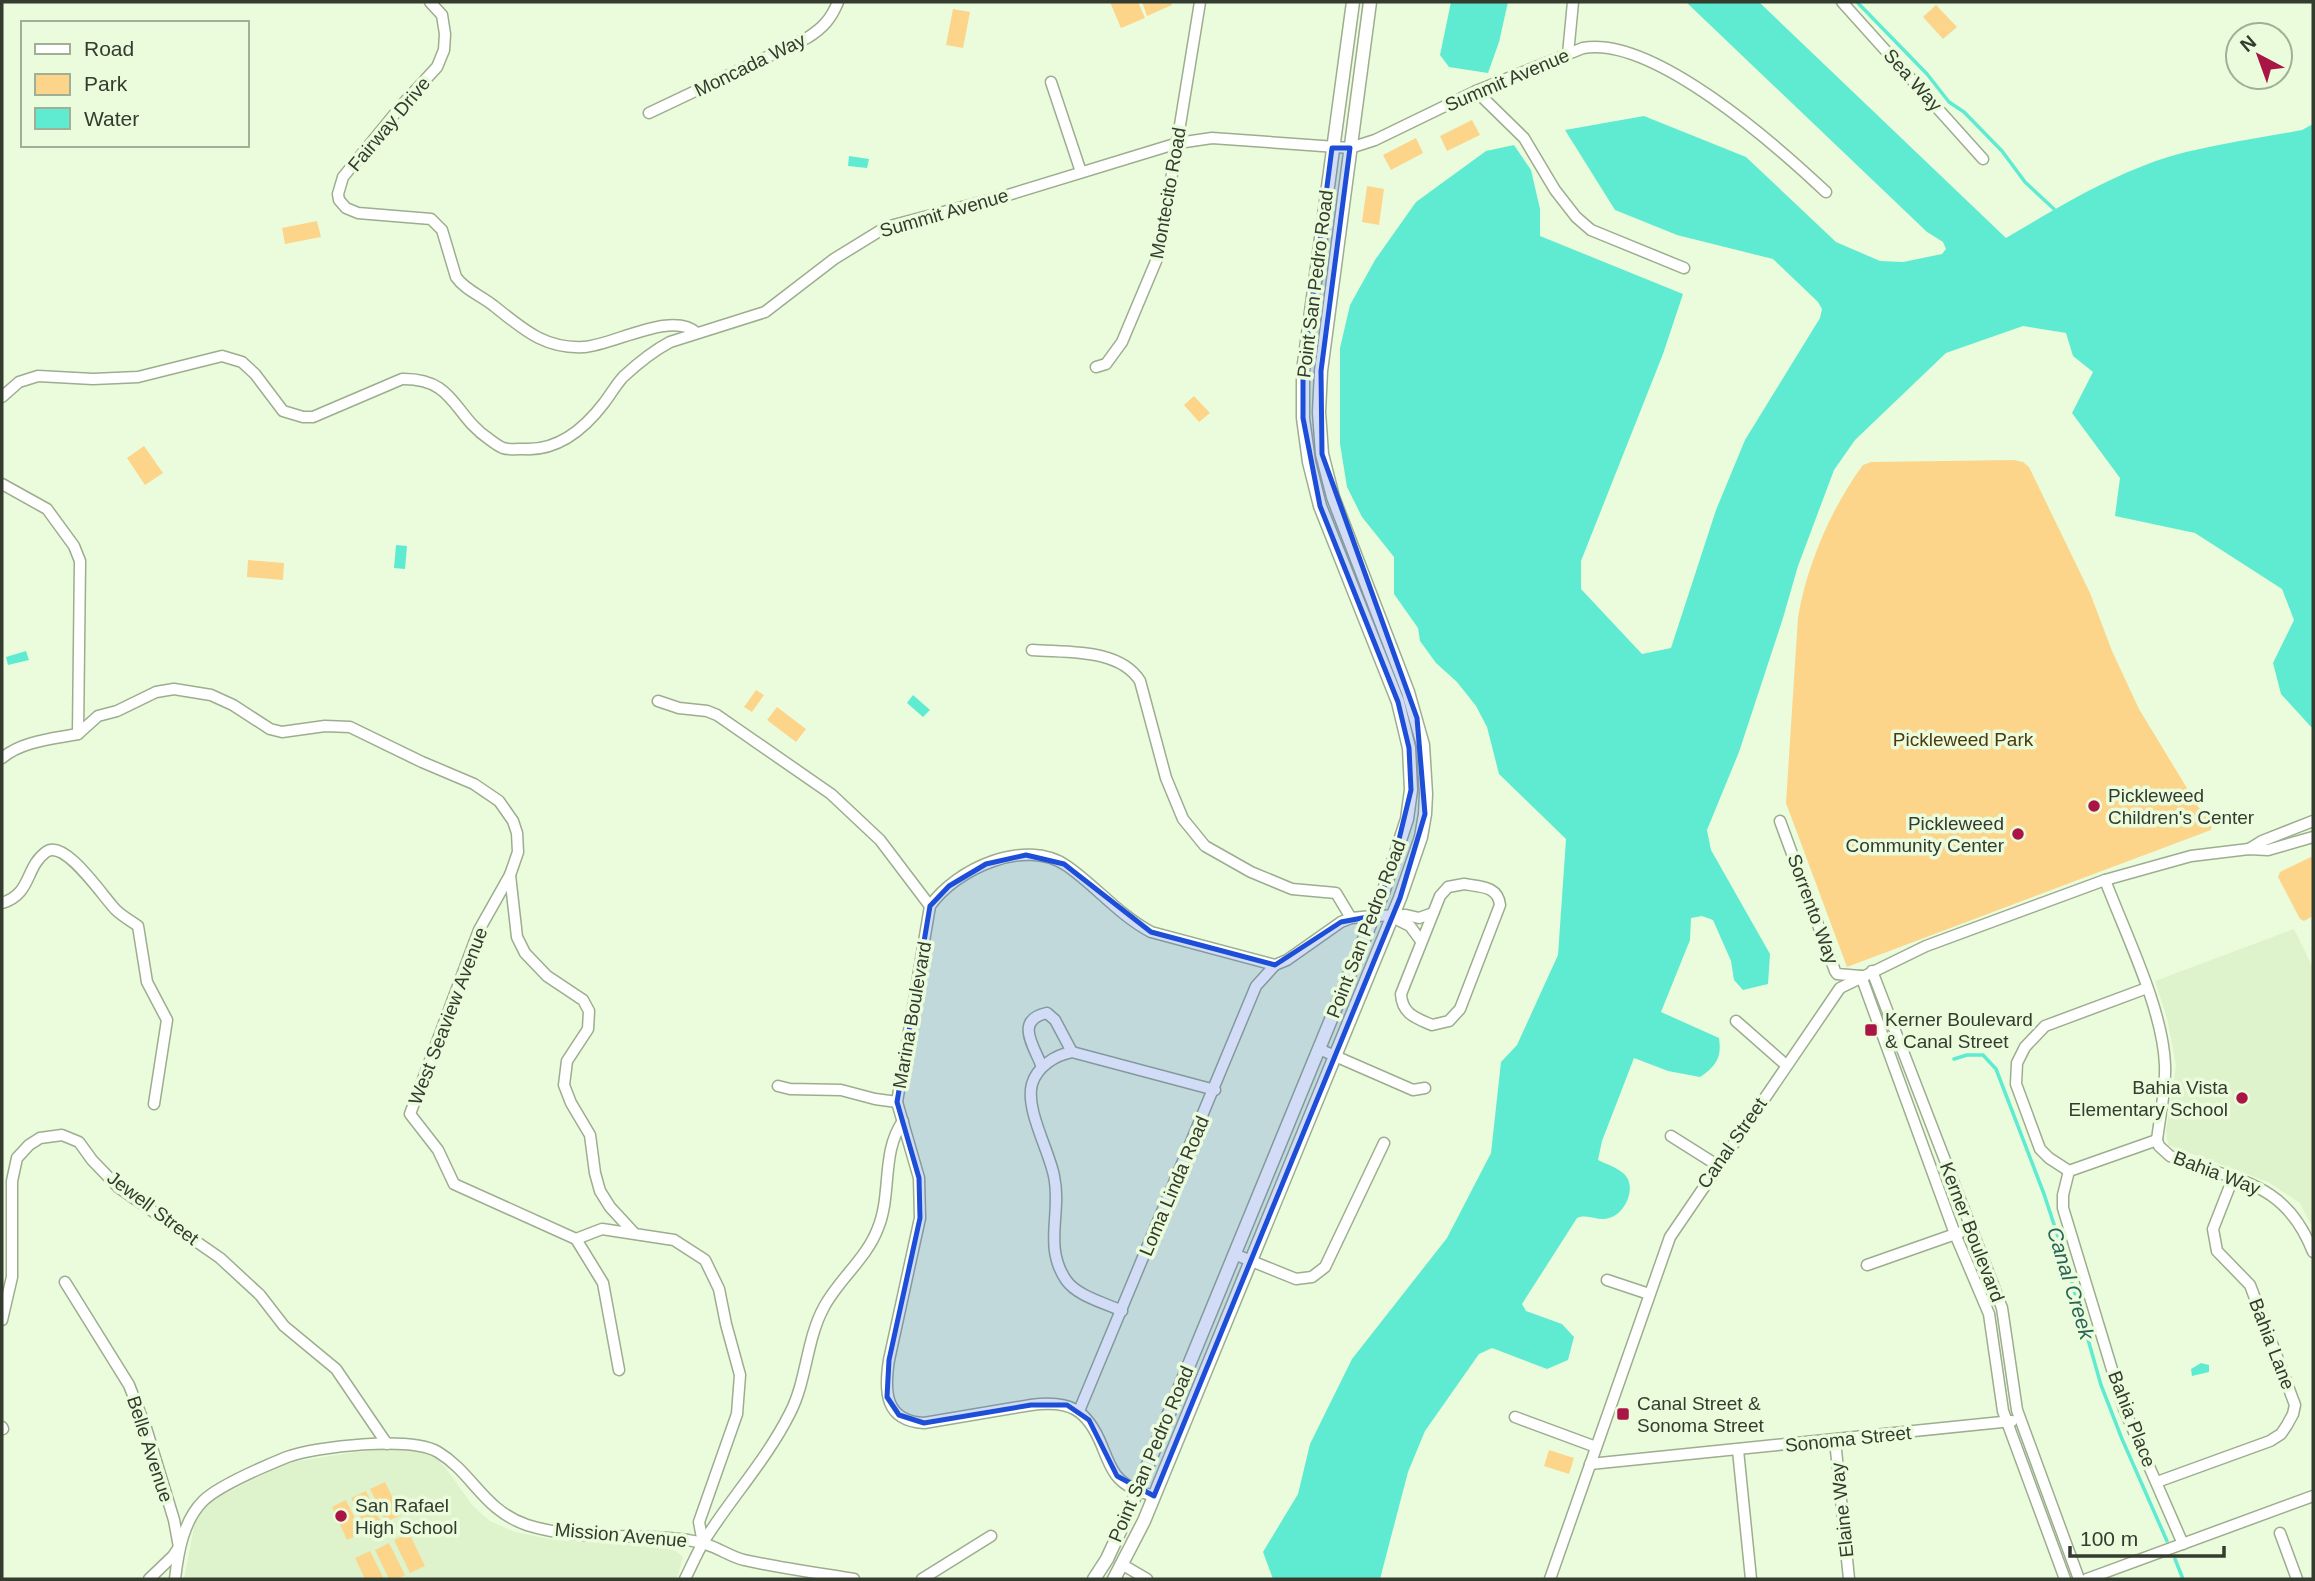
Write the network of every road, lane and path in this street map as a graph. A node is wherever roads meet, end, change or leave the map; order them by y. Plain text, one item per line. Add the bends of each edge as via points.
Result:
1 (430, 2) edge
2 (838, 2) edge
3 (1200, 2) edge
4 (1353, 2) edge
5 (1370, 2) edge
6 (1573, 2) edge
7 (1842, 2) edge
8 (1568, 54) junction
9 (1051, 82) dead end
10 (1476, 91) junction
11 (649, 113) dead end
12 (1178, 144) junction
13 (1332, 148) junction
14 (1350, 148) junction
15 (1983, 159) dead end
16 (1081, 172) junction
17 (1826, 192) dead end
18 (1684, 268) dead end
19 (697, 333) junction
20 (1096, 367) dead end
21 (2, 397) edge
22 (2, 484) edge
23 (1032, 650) dead end
24 (658, 701) dead end
25 (78, 734) junction
26 (2, 758) edge
27 (1780, 821) dead end
28 (2313, 821) edge
29 (2313, 837) edge
30 (2249, 849) junction
31 (510, 874) junction
32 (2105, 880) junction
33 (2, 903) edge
34 (930, 906) junction
35 (1433, 913) junction
36 (1373, 916) junction
37 (1392, 917) junction
38 (1351, 918) junction
39 (1421, 941) junction
40 (1275, 965) junction
41 (1872, 971) junction
42 (1861, 976) junction
43 (2147, 988) junction
44 (1735, 1021) dead end
45 (1319, 1049) junction
46 (1072, 1052) junction
47 (1335, 1055) junction
48 (1786, 1065) junction
49 (1042, 1067) junction
50 (778, 1086) dead end
51 (1425, 1088) dead end
52 (1214, 1090) junction
53 (897, 1101) junction
54 (154, 1104) dead end
55 (903, 1121) junction
56 (1671, 1136) dead end
57 (2157, 1140) junction
58 (1384, 1143) dead end
59 (1717, 1165) junction
60 (2069, 1171) junction
61 (2233, 1178) junction
62 (1970, 1228) junction
63 (635, 1233) junction
64 (1955, 1234) junction
65 (576, 1239) junction
66 (2313, 1250) edge
67 (1234, 1254) junction
68 (1250, 1261) junction
69 (1867, 1265) dead end
70 (1607, 1280) dead end
71 (65, 1282) dead end
72 (1649, 1294) junction
73 (1122, 1311) junction
74 (2, 1320) edge
75 (619, 1370) dead end
76 (1080, 1411) junction
77 (1515, 1417) dead end
78 (2021, 1420) junction
79 (2007, 1422) junction
80 (1835, 1440) junction
81 (387, 1444) junction
82 (1596, 1447) junction
83 (1738, 1450) junction
84 (1590, 1464) junction
85 (2157, 1482) junction
86 (1136, 1490) junction
87 (1154, 1496) junction
88 (2313, 1496) edge
89 (2280, 1533) dead end
90 (991, 1536) dead end
91 (703, 1543) junction
92 (2183, 1544) junction
93 (178, 1547) junction
94 (1123, 1565) junction
95 (149, 1579) edge
96 (175, 1579) edge
97 (685, 1579) edge
98 (854, 1579) edge
99 (922, 1579) edge
100 (1094, 1579) edge
101 (1114, 1579) edge
102 (1147, 1579) edge
103 (1550, 1579) edge
104 (1751, 1579) edge
105 (1849, 1579) edge
106 (2065, 1579) edge
107 (2079, 1579) edge
108 (2087, 1579) edge
109 (2297, 1579) edge

1 - 19 street, Fairway Drive via 442,15 445,34 437,67 343,177 339,200 358,213 437,223 460,282 534,337 585,347 672,325
2 - 11 street, Moncada Way via 832,17 807,38
3 - 12 street, Montecito Road
4 - 13 main road, Point San Pedro Road
5 - 14 main road, Point San Pedro Road
6 - 8 street
7 - 15 street, Sea Way
8 - 10 street, Summit Avenue
8 - 17 street, Summit Avenue via 1594,46 1608,48 1674,74 1781,149
9 - 16 street
10 - 14 street, Summit Avenue
10 - 18 street via 1524,138 1555,190 1591,230
12 - 13 street, Summit Avenue via 1212,138
12 - 16 street, Summit Avenue
12 - 20 street, Montecito Road via 1153,273 1122,342 1106,364
13 - 14 street, Summit Avenue
13 - 36 main road, Point San Pedro Road via 1303,371 1309,462 1320,506 1398,702 1410,762 1407,819
14 - 37 main road, Point San Pedro Road via 1319,412 1322,454 1333,497 1408,692 1423,745 1426,794 1421,837
16 - 19 street, Summit Avenue via 886,227 834,259 765,313
19 - 21 street, Summit Avenue via 657,349 623,378 574,435 533,450 503,448 477,431 443,389 415,379 402,379 313,417 292,415 283,411 242,362 222,356 138,377 38,376 19,382
22 - 25 street via 47,509 80,561
23 - 38 street via 1107,656 1132,668 1140,681 1166,778 1183,819 1205,846 1292,889 1336,893
24 - 34 street via 717,715 831,793 880,840
25 - 26 street via 32,743
25 - 31 street via 99,716 174,689 211,695 282,732 350,727 474,783 499,801 517,833 518,852
27 - 42 street, Sorrento Way via 1835,971
28 - 30 street
29 - 30 street, Canal Street via 2268,850
30 - 32 street, Canal Street via 2191,856
31 - 63 street via 514,924 525,953 547,976 583,1000 589,1011 587,1029 567,1061 564,1085 590,1135 600,1191
31 - 65 street, West Seaview Avenue via 479,930 410,1114 438,1150 454,1184
32 - 41 street, Canal Street via 1926,946
32 - 43 street, Bahia Way
33 - 54 street via 22,891 47,850 57,849 72,859 118,912 138,926 147,982 167,1020
34 - 40 street via 958,879 992,860 1037,856 1064,864 1152,932
34 - 53 street, Marina Boulevard
35 - 37 street via 1419,918
35 - 39 street
35 - 39 street via 1448,887 1464,884 1492,889 1499,896 1500,905 1460,1009 1438,1025 1409,1014 1401,1005
36 - 37 street
36 - 38 street
36 - 45 main road, Point San Pedro Road
37 - 39 street via 1410,926
37 - 47 main road, Point San Pedro Road
38 - 40 street
40 - 52 street, Loma Linda Road via 1256,986
41 - 42 street, Canal Street
41 - 62 street, Kerner Boulevard
42 - 48 street, Canal Street via 1837,992
42 - 64 street, Kerner Boulevard
43 - 57 street, Bahia Way via 2159,1022 2165,1063
43 - 60 street via 2045,1027 2025,1047 2017,1063 2016,1084 2040,1149
44 - 48 street
45 - 47 street
45 - 67 main road, Point San Pedro Road
46 - 49 street
46 - 49 street via 1055,1020 1047,1013 1035,1016 1028,1029
46 - 52 street
47 - 51 street via 1413,1090
47 - 68 main road, Point San Pedro Road
48 - 59 street, Canal Street
49 - 73 street via 1031,1086 1031,1103 1055,1179 1053,1246 1058,1266 1068,1284
50 - 53 street via 841,1090
52 - 73 street, Loma Linda Road
53 - 55 street, Marina Boulevard
55 - 76 street, Marina Boulevard via 919,1178 920,1217 886,1380 892,1409 911,1423 1048,1403
55 - 91 street via 890,1149 887,1193 878,1229 824,1307 790,1414
56 - 59 street
57 - 60 street
57 - 61 street, Bahia Way via 2170,1156
58 - 68 street via 1325,1267 1312,1277 1296,1279
59 - 72 street, Canal Street via 1673,1230
60 - 85 street, Bahia Place via 2063,1209 2124,1409
61 - 66 street, Bahia Way via 2266,1191 2287,1206
61 - 85 street, Bahia Lane via 2213,1229 2217,1251 2250,1285 2291,1391 2293,1414 2281,1434 2270,1441
62 - 64 street
62 - 78 street, Kerner Boulevard via 2002,1308
63 - 65 street via 602,1229
63 - 91 street via 674,1240 705,1260 719,1289 740,1375 737,1414 699,1522
64 - 69 street
64 - 79 street, Kerner Boulevard via 1989,1314
65 - 75 street via 603,1283
67 - 68 street
67 - 86 main road, Point San Pedro Road
68 - 87 main road, Point San Pedro Road
70 - 72 street
71 - 93 street, Belle Avenue via 129,1385 174,1520
72 - 82 street, Canal Street
73 - 76 street, Loma Linda Road
74 - 81 street, Jewell Street via 12,1277 12,1181 17,1158 40,1138 62,1135 79,1142 119,1188 220,1258 260,1295 284,1326 336,1369
76 - 86 street via 1117,1476
77 - 82 street
78 - 79 street, Sonoma Street
78 - 107 street, Kerner Boulevard
79 - 80 street, Sonoma Street
79 - 106 street, Kerner Boulevard
80 - 83 street, Sonoma Street
80 - 105 street, Elaine Way
81 - 91 street, Mission Avenue via 437,1452 490,1504 528,1525 596,1537
81 - 93 street, Mission Avenue via 289,1457 220,1488 197,1508
82 - 84 street, Canal Street
83 - 84 street, Sonoma Street
83 - 104 street
84 - 103 street, Canal Street
85 - 92 street, Bahia Place
86 - 87 street
86 - 100 main road, Point San Pedro Road
87 - 94 main road, Point San Pedro Road
88 - 92 street
89 - 109 street
90 - 99 street
91 - 97 street
91 - 98 street, Mission Avenue via 742,1559
92 - 108 street
93 - 95 street
93 - 96 street, Mission Avenue
94 - 101 main road, Point San Pedro Road
94 - 102 street

